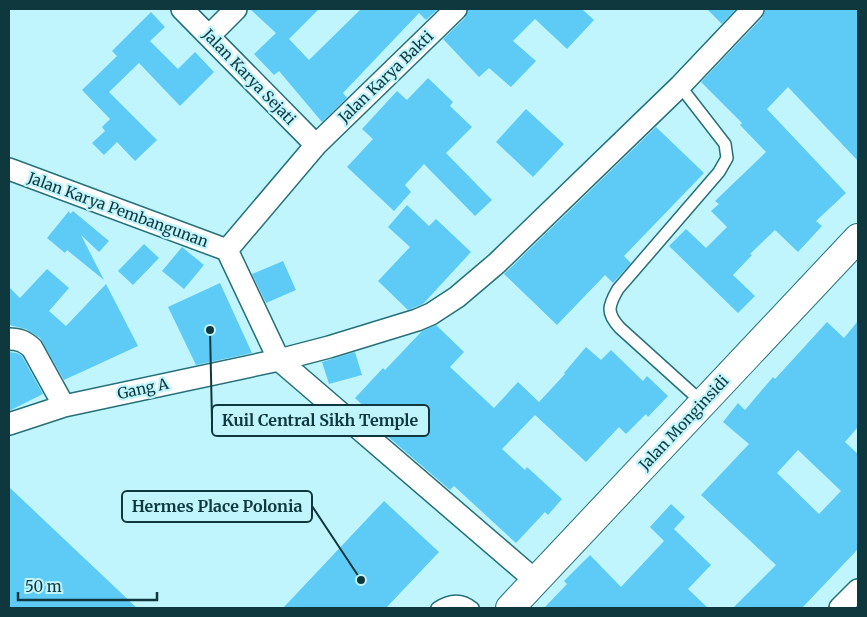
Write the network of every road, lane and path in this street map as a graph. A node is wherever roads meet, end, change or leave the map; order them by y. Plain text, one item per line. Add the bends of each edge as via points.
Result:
1 (182, 9) edge
2 (236, 9) edge
3 (456, 9) edge
4 (753, 9) edge
5 (209, 36) junction
6 (680, 86) junction
7 (316, 145) junction
8 (9, 169) edge
9 (858, 238) edge
10 (227, 250) junction
11 (9, 339) edge
12 (279, 360) junction
13 (703, 403) junction
14 (64, 406) junction
15 (9, 424) edge
16 (536, 581) junction
17 (858, 590) edge
18 (437, 608) edge
19 (473, 608) edge
20 (510, 608) edge
21 (840, 608) edge

1 - 5 street, Jalan Karya Sejati
2 - 5 street
3 - 7 street, Jalan Karya Bakti
4 - 6 street, Gang A
5 - 7 street, Jalan Karya Sejati
6 - 12 street, Gang A via 497,263 444,306 417,320
6 - 13 lane via 725,144 727,158 719,172 618,289 609,310 620,328
7 - 10 street, Jalan Karya Bakti
8 - 10 street, Jalan Karya Pembangunan
9 - 13 main road, Jalan Monginsidi
10 - 12 street
11 - 14 street via 19,339 32,348
12 - 14 street, Gang A
12 - 16 street
13 - 16 main road, Jalan Monginsidi
14 - 15 street, Gang A
16 - 20 main road, Jalan Monginsidi
17 - 21 street
18 - 19 lane via 458,601

